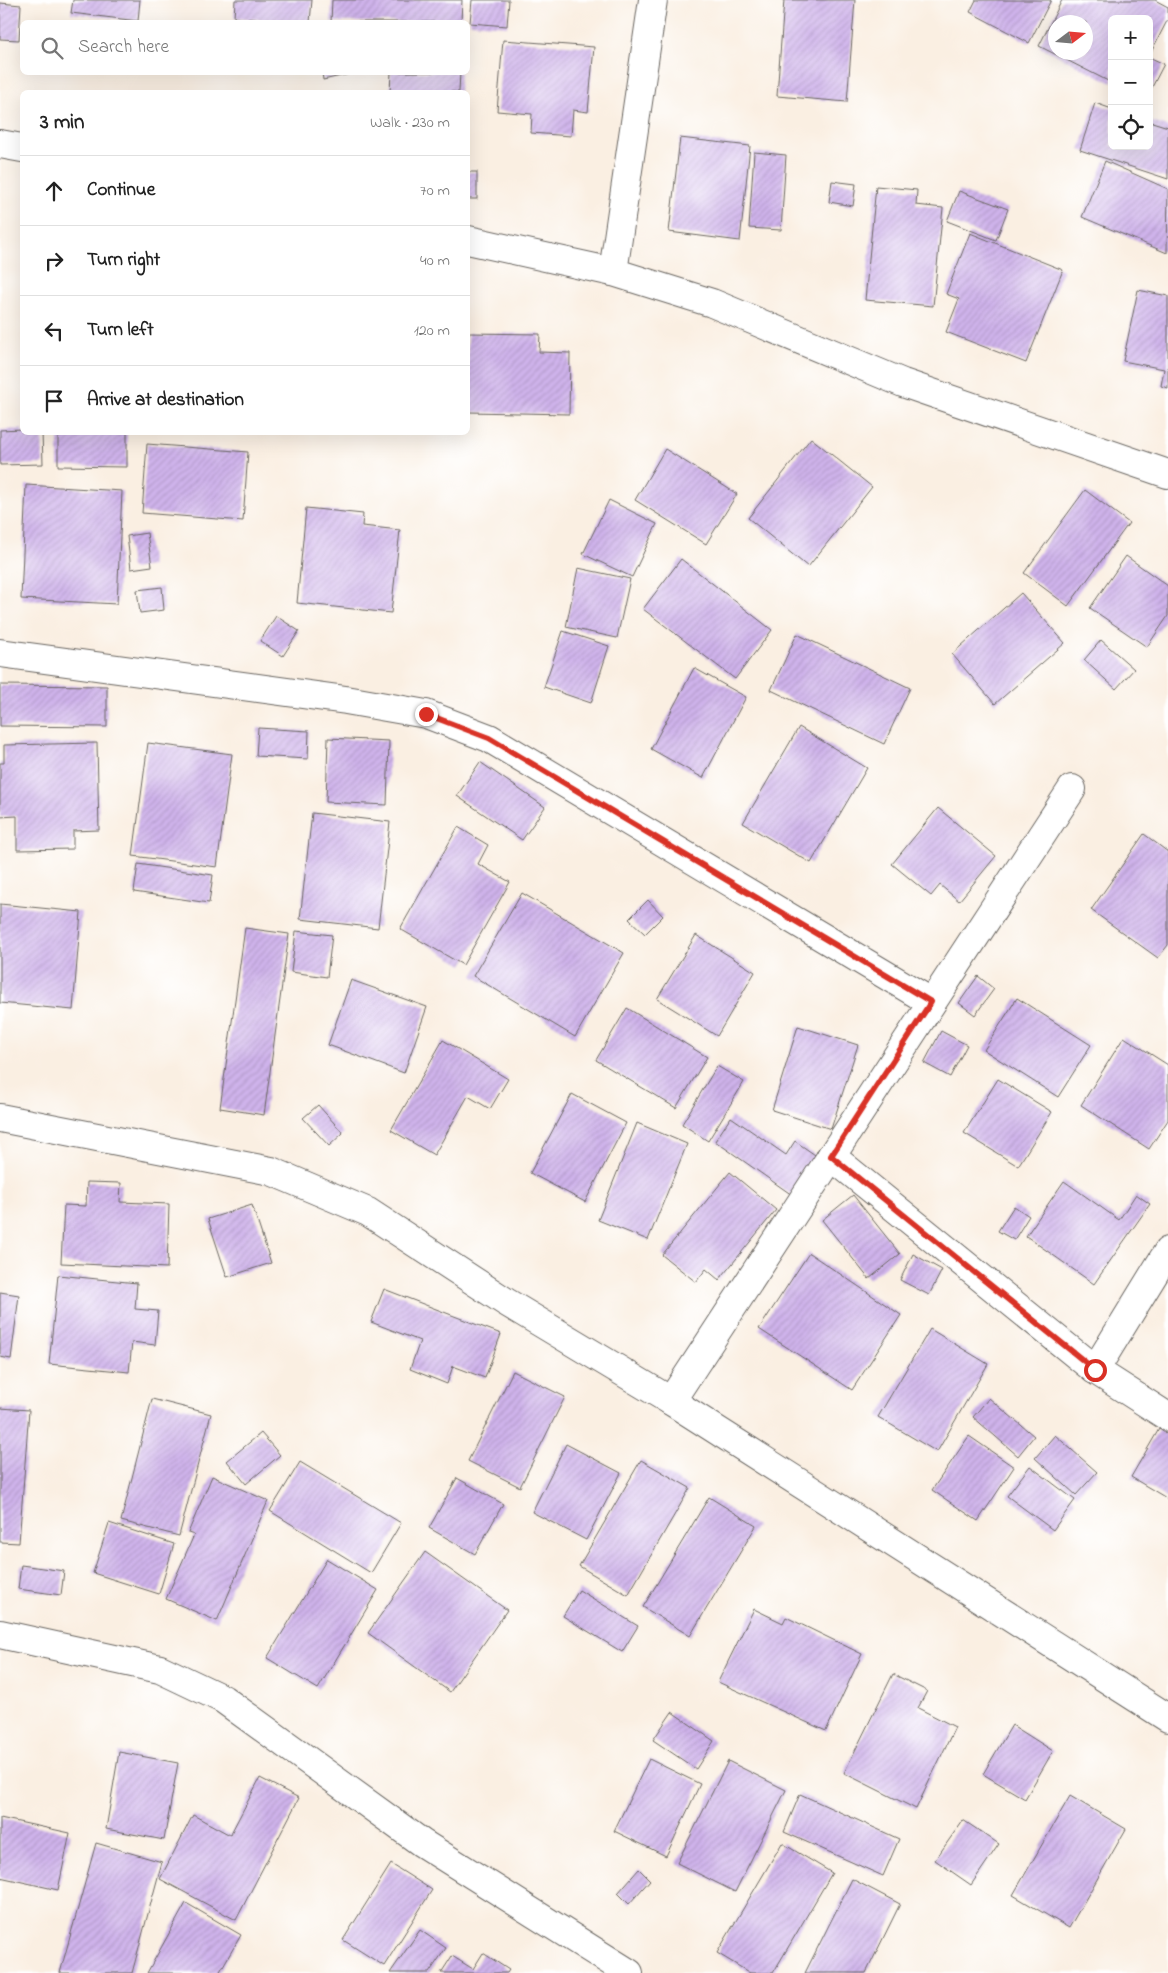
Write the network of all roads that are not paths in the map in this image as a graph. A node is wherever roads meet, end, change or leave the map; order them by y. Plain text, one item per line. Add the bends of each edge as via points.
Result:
1 (653, 0) edge
2 (0, 144) edge
3 (20, 148) edge
4 (470, 240) edge
5 (613, 272) junction
6 (1168, 474) edge
7 (0, 653) edge
8 (1072, 789) dead end
9 (931, 1002) junction
10 (0, 1118) edge
11 (831, 1156) junction
12 (1168, 1251) edge
13 (1095, 1370) junction
14 (671, 1401) junction
15 (1168, 1417) edge
16 (0, 1634) edge
17 (1168, 1718) edge
18 (630, 1973) edge

1 - 5 street
2 - 3 street
4 - 5 street
5 - 6 street via 712,303 903,383
7 - 9 street via 346,700 426,714 489,738
8 - 9 street
9 - 11 street
10 - 14 street via 272,1171 368,1212 506,1302
11 - 13 street
11 - 14 street
12 - 13 street
13 - 15 street
14 - 17 street
16 - 18 street via 160,1669 223,1699 422,1843

